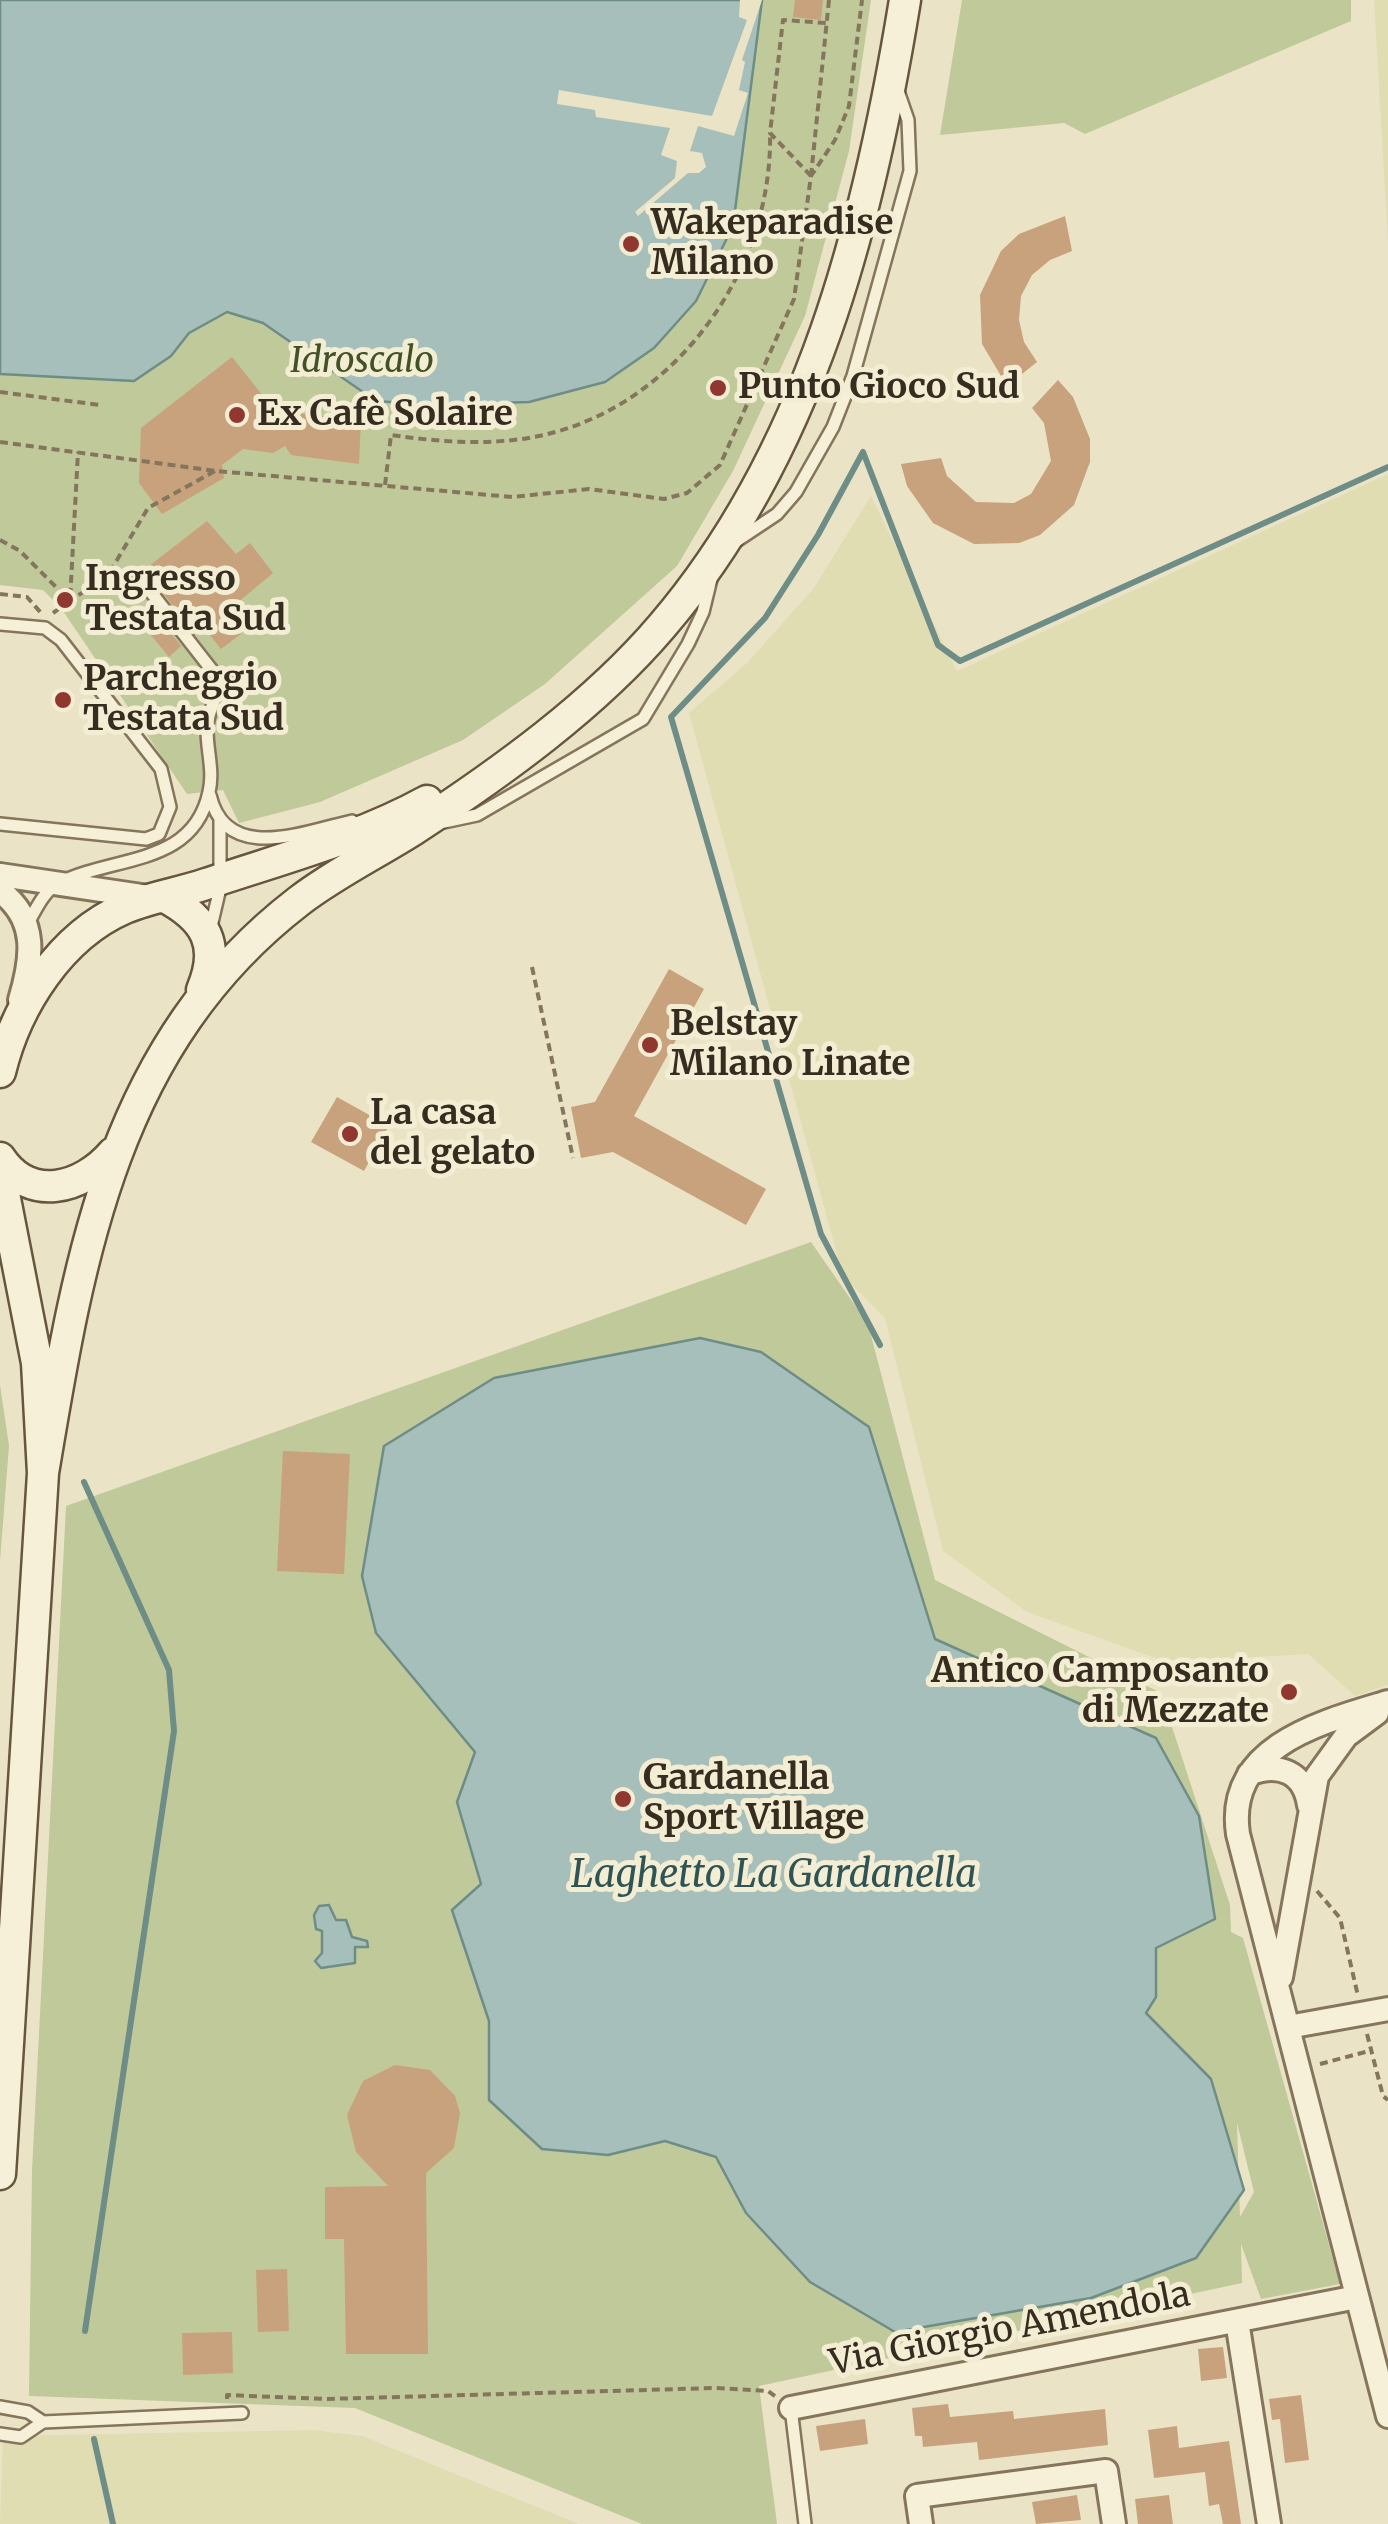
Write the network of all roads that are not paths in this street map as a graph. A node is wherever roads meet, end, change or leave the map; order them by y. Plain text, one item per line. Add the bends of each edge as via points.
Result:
1 (905, 0) edge
2 (892, 75) junction
3 (717, 554) junction
4 (148, 587) dead end
5 (0, 624) edge
6 (210, 791) junction
7 (416, 817) junction
8 (220, 818) junction
9 (0, 824) edge
10 (0, 875) edge
11 (221, 878) junction
12 (59, 883) junction
13 (0, 891) edge
14 (162, 898) junction
15 (27, 926) junction
16 (209, 935) junction
17 (198, 1001) junction
18 (3, 1060) edge
19 (114, 1151) junction
20 (0, 1158) edge
21 (0, 1174) edge
22 (42, 1473) junction
23 (1388, 1705) edge
24 (1249, 1774) junction
25 (1310, 1809) junction
26 (1280, 2000) junction
27 (1388, 2009) edge
28 (1288, 2027) junction
29 (0, 2174) edge
30 (1357, 2297) junction
31 (1236, 2321) junction
32 (1381, 2353) edge
33 (0, 2407) edge
34 (791, 2408) joint
35 (242, 2414) dead end
36 (1388, 2416) edge
37 (43, 2422) junction
38 (0, 2434) edge
39 (805, 2524) edge
40 (921, 2524) edge
41 (1114, 2524) edge
42 (1269, 2524) edge

1 - 2 main road
2 - 3 main road via 872,173 824,338 786,434
2 - 3 lane via 908,120 910,170 853,376 796,492 778,514
3 - 7 main road via 659,630 583,704
3 - 7 lane via 703,612 644,719 477,815
4 - 6 lane via 218,678 206,727
5 - 9 lane via 45,628 61,640 160,769 170,807 159,834 146,839
6 - 8 lane
6 - 12 lane via 196,826 168,848
7 - 8 lane via 279,840 242,835
7 - 11 main road
7 - 17 main road via 298,901
8 - 11 lane
10 - 12 street
11 - 14 main road
11 - 16 lane
12 - 14 street
12 - 15 lane
13 - 15 street
14 - 16 main road via 191,912
14 - 18 main road via 125,908 72,944 31,994
15 - 18 street via 32,962
16 - 17 main road via 211,969
17 - 19 main road via 135,1102
19 - 20 main road via 95,1172 54,1188 24,1180
19 - 22 main road via 67,1326
21 - 22 main road via 37,1363
22 - 29 main road
23 - 24 street via 1298,1734
23 - 25 street via 1334,1749 1317,1776
24 - 25 street via 1288,1770 1304,1788
24 - 26 street via 1237,1794 1236,1819
25 - 26 street
26 - 28 street
27 - 28 street
28 - 30 street
30 - 31 street, Via Giorgio Amendola
30 - 32 street
31 - 34 street, Via Giorgio Amendola
31 - 42 street
32 - 36 street
33 - 37 lane
34 - 39 lane, Via Giorgio Amendola
35 - 37 lane
37 - 38 lane via 21,2437
40 - 41 street via 918,2496 1106,2471

